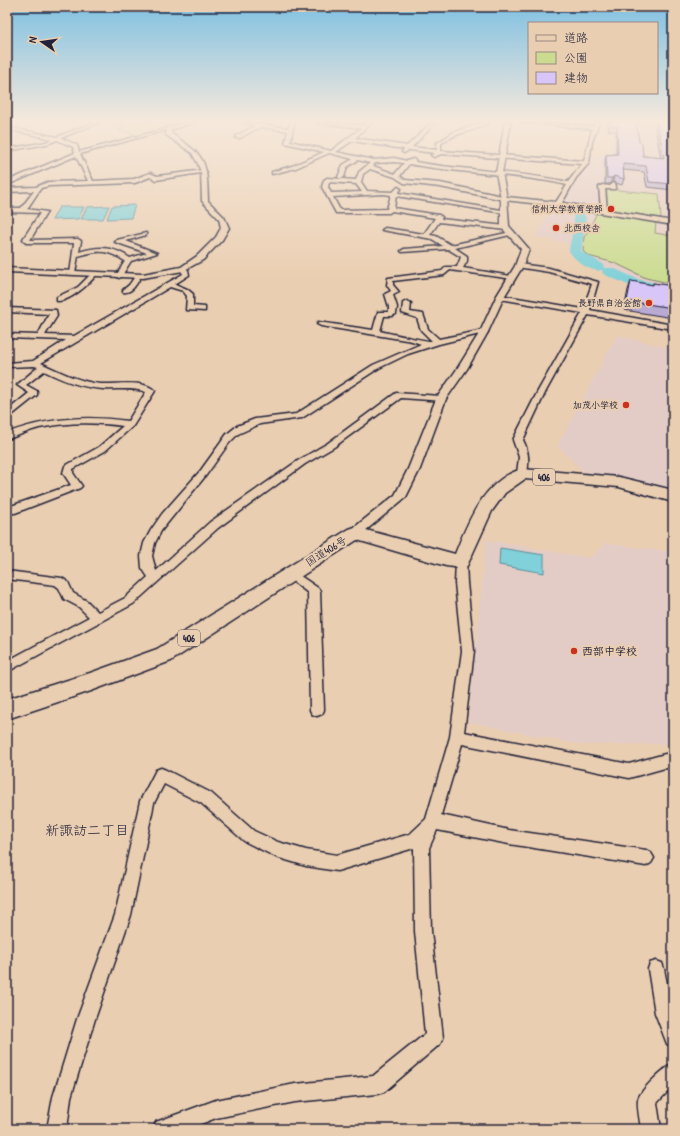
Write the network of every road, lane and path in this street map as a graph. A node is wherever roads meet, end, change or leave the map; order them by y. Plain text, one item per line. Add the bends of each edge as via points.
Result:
1 (26, 175) edge
2 (88, 175) edge
3 (150, 175) edge
4 (150, 175) edge
5 (180, 175) edge
6 (204, 175) edge
7 (360, 175) edge
8 (394, 175) edge
9 (499, 175) edge
10 (518, 175) edge
11 (577, 175) edge
12 (397, 176) joint
13 (528, 176) joint
14 (404, 181) junction
15 (358, 182) junction
16 (7, 183) edge
17 (91, 183) junction
18 (570, 184) junction
19 (613, 185) edge
20 (7, 190) edge
21 (37, 190) junction
22 (365, 192) junction
23 (394, 193) junction
24 (331, 195) junction
25 (504, 197) junction
26 (558, 204) junction
27 (391, 209) junction
28 (7, 210) edge
29 (23, 210) junction
30 (504, 211) junction
31 (604, 212) junction
32 (437, 220) junction
33 (673, 223) edge
34 (385, 230) dead end
35 (508, 231) junction
36 (144, 234) dead end
37 (426, 236) junction
38 (119, 241) junction
39 (104, 247) junction
40 (449, 247) junction
41 (404, 251) dead end
42 (76, 255) junction
43 (129, 260) junction
44 (518, 266) junction
45 (460, 268) junction
46 (183, 269) junction
47 (7, 270) edge
48 (72, 273) junction
49 (94, 274) junction
50 (119, 276) junction
51 (138, 276) junction
52 (511, 278) junction
53 (170, 285) junction
54 (125, 291) dead end
55 (500, 297) junction
56 (60, 299) dead end
57 (407, 303) dead end
58 (202, 309) dead end
59 (7, 310) edge
60 (586, 312) junction
61 (321, 324) dead end
62 (673, 326) edge
63 (376, 332) junction
64 (484, 332) junction
65 (7, 336) edge
66 (40, 337) junction
67 (75, 338) junction
68 (432, 343) junction
69 (7, 365) edge
70 (39, 365) junction
71 (441, 399) junction
72 (7, 416) edge
73 (130, 424) junction
74 (16, 432) junction
75 (7, 436) edge
76 (522, 474) junction
77 (673, 496) edge
78 (7, 509) edge
79 (355, 532) junction
80 (461, 561) junction
81 (290, 573) junction
82 (7, 575) edge
83 (156, 578) junction
84 (97, 618) junction
85 (7, 667) edge
86 (7, 709) edge
87 (317, 710) dead end
88 (457, 736) junction
89 (673, 762) edge
90 (432, 823) junction
91 (646, 858) dead end
92 (656, 969) dead end
93 (673, 1038) edge
94 (673, 1073) edge
95 (57, 1129) edge
96 (163, 1129) edge
97 (651, 1129) edge

1 - 16 street
2 - 17 street
3 - 17 street via 135,180
4 - 5 street via 156,178
6 - 46 street via 205,201 222,218 225,228 200,258
7 - 15 street
8 - 12 street
9 - 25 street
10 - 13 street
11 - 18 street
12 - 14 street
13 - 18 street
14 - 23 street
14 - 25 street
15 - 22 street
15 - 24 street via 327,180 325,187
17 - 21 street via 48,184
18 - 26 street
19 - 31 street via 613,188 602,188
20 - 21 street
21 - 29 street
22 - 23 street
22 - 24 street
23 - 27 street via 391,198
23 - 30 street
24 - 27 street via 338,212
25 - 26 street
25 - 30 street
26 - 31 street
27 - 32 street via 439,217
28 - 29 street
29 - 42 street via 44,212 26,239 28,242 78,241
30 - 35 street
31 - 33 street
32 - 35 street
32 - 37 street
34 - 37 street
35 - 40 street
35 - 44 street via 524,249
36 - 38 street
37 - 40 street via 434,237
38 - 39 street
38 - 43 street via 154,253
39 - 42 street
39 - 43 street
40 - 41 street
40 - 45 street via 464,256
42 - 48 street
43 - 50 street
44 - 52 street
44 - 60 street via 550,270 596,283
45 - 52 street
45 - 63 street via 448,268 444,273 390,279 390,285 395,292 389,294 393,307 392,314 382,314
46 - 51 street
46 - 53 street via 186,275
47 - 48 street
48 - 49 street
49 - 50 street
49 - 56 street via 80,288
50 - 51 street
51 - 54 street via 132,286
52 - 55 street
53 - 58 street via 191,295 189,308
53 - 67 street
55 - 60 street
55 - 64 street
57 - 68 street via 406,313 420,316
59 - 66 street via 53,312
60 - 62 street
60 - 76 street via 518,440 524,450 525,463
61 - 63 street
63 - 68 street
64 - 68 street
64 - 71 street
65 - 66 street
66 - 67 street
67 - 70 street
68 - 83 street via 382,363 300,416 251,422 224,440 204,472 168,513 151,542 147,557 148,569
69 - 70 street
70 - 72 street via 21,385 34,393
70 - 73 street via 68,380 96,386 143,388 151,392
71 - 79 street via 414,469 400,497
71 - 83 street via 399,395 214,525
72 - 74 street
73 - 74 street via 101,419 72,420
73 - 78 street via 102,449 68,468 68,473 77,486 11,510
74 - 75 street
76 - 77 highway, 406 via 619,482
76 - 80 highway, 406 via 497,492 489,503 475,526
79 - 80 highway, 国道406号 via 446,559
79 - 81 highway, 国道406号 / 406
80 - 88 street via 468,651
81 - 86 highway, 国道406号 / 406 via 164,655
81 - 87 street via 314,592
82 - 84 street via 58,581 64,585 68,596 82,604
83 - 84 street via 129,601
84 - 85 street
88 - 89 street via 629,771 665,761
88 - 90 street
90 - 91 street
90 - 95 street via 414,840 337,862 306,858 276,849 249,836 206,798 161,775 147,801 123,915 86,1019 62,1097
90 - 96 street via 421,848 423,931 434,1038 377,1085 295,1093 216,1109
92 - 93 street via 664,1013
94 - 97 street via 647,1100

